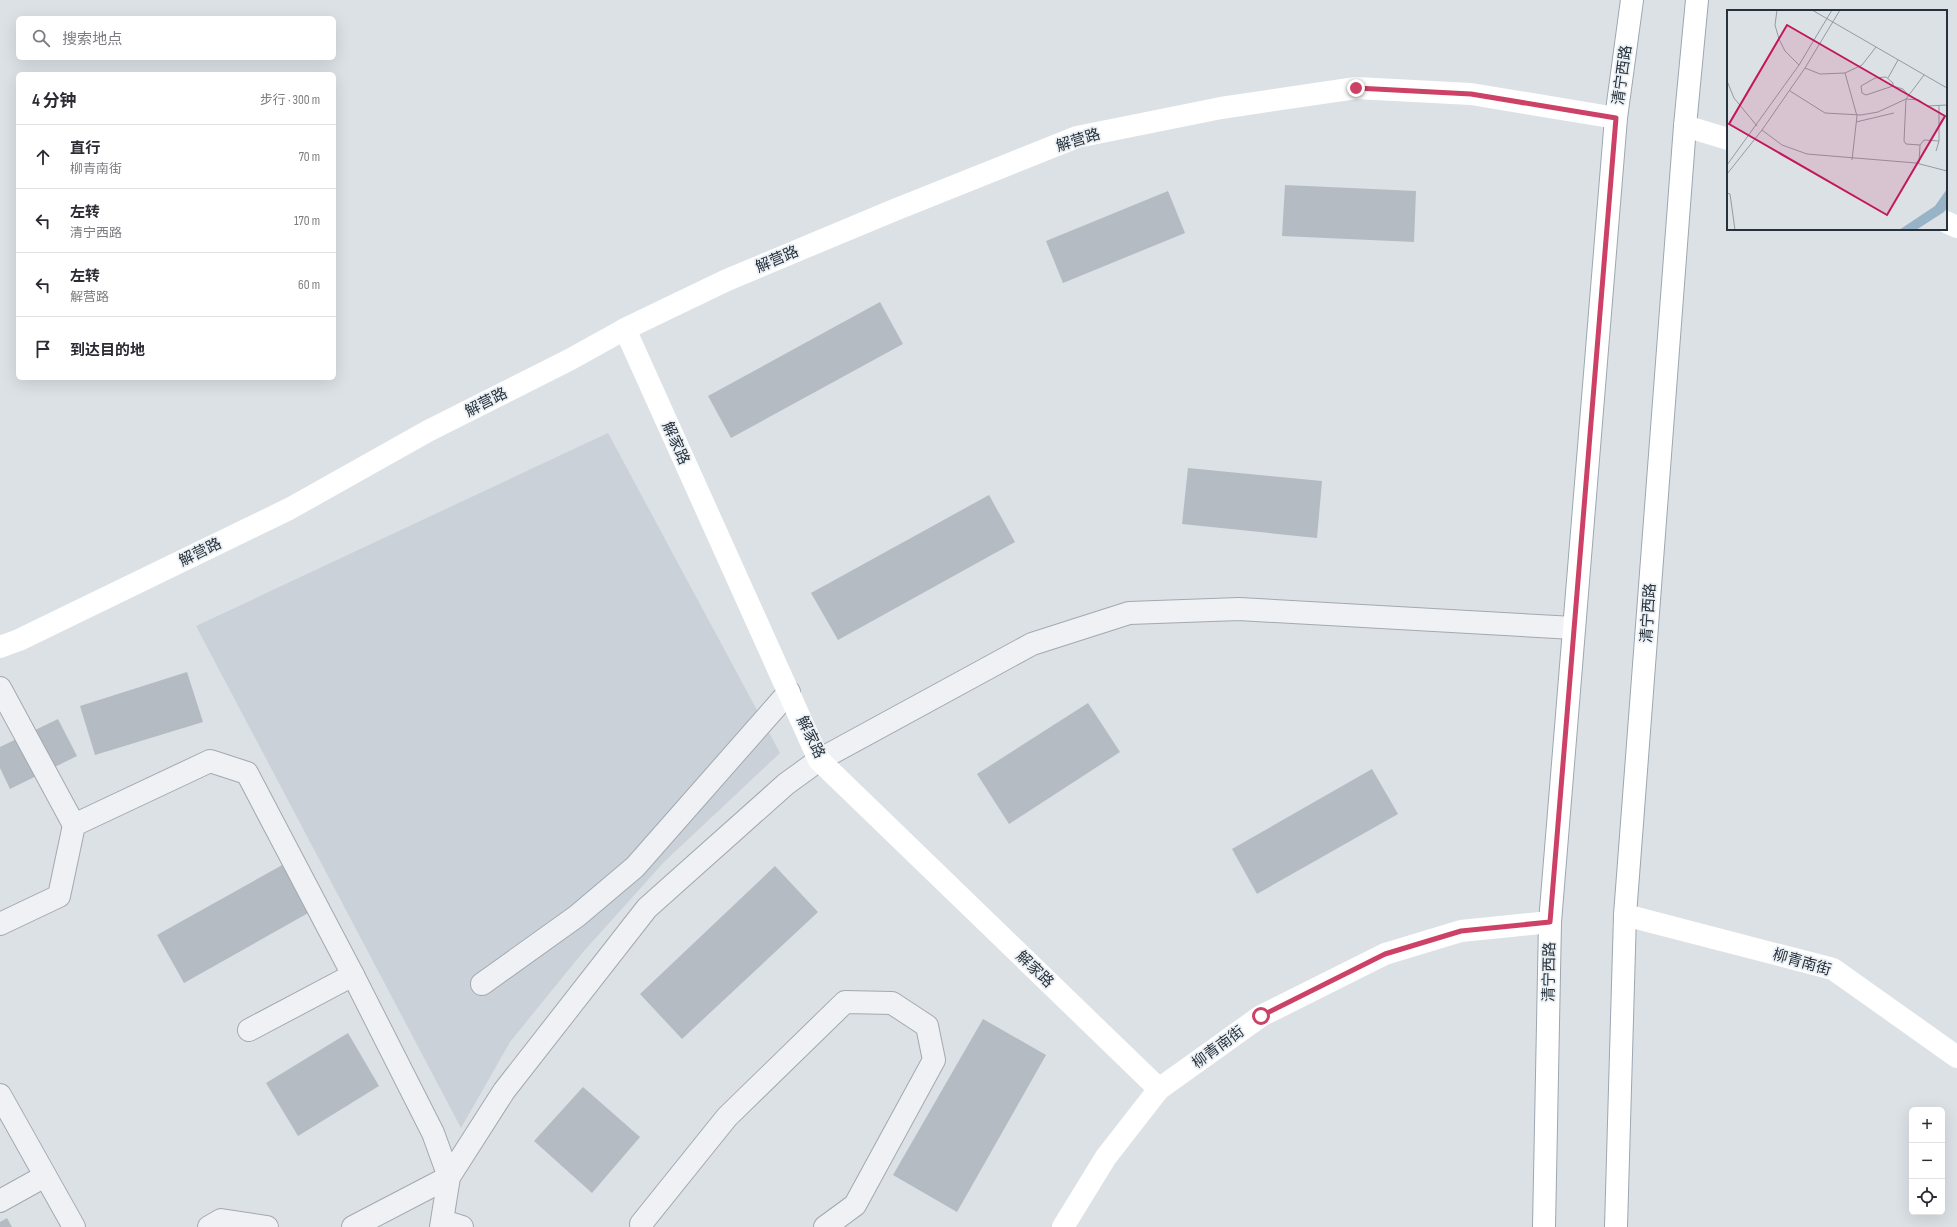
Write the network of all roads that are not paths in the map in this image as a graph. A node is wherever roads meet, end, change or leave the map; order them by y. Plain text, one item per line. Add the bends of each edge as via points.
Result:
1 (1632, 0) edge
2 (1697, 0) edge
3 (1616, 118) junction
4 (1685, 126) junction
5 (1727, 139) edge
6 (1947, 222) edge
7 (1957, 227) edge
8 (625, 329) junction
9 (1574, 628) junction
10 (0, 647) edge
11 (0, 688) edge
12 (789, 692) junction
13 (819, 760) junction
14 (74, 825) junction
15 (1625, 915) junction
16 (1550, 922) junction
17 (0, 924) edge
18 (353, 975) junction
19 (482, 984) dead end
20 (249, 1030) dead end
21 (1957, 1057) edge
22 (1160, 1089) junction
23 (0, 1095) edge
24 (45, 1176) junction
25 (449, 1177) junction
26 (0, 1201) edge
27 (449, 1225) edge
28 (638, 1226) edge
29 (74, 1227) edge
30 (209, 1227) edge
31 (267, 1227) edge
32 (353, 1227) edge
33 (825, 1227) edge
34 (1063, 1227) edge
35 (1544, 1227) edge
36 (1616, 1227) edge

1 - 3 street, 清宁西路
2 - 4 street, 清宁西路
3 - 8 street, 解营路 via 1471,94 1356,88 1221,108 1077,137 735,277
3 - 9 street, 清宁西路
4 - 5 street
4 - 15 street, 清宁西路
6 - 7 street
8 - 10 street, 解营路 via 428,431 289,510
8 - 12 street, 解家路
9 - 13 street via 1239,609 1129,613 1032,644
9 - 16 street, 清宁西路
11 - 14 street
12 - 13 street, 解家路
12 - 19 street via 635,867 576,916
13 - 22 street, 解家路
13 - 25 street via 786,784 647,908 504,1091
14 - 17 street via 59,896
14 - 18 street via 210,761 247,773
15 - 21 street, 柳青南街 via 1833,969
15 - 36 street, 清宁西路
16 - 22 street, 柳青南街 via 1461,931 1385,954 1261,1016
16 - 35 street, 清宁西路
18 - 20 street
18 - 25 street via 433,1133
22 - 34 street, 柳青南街 via 1106,1157
23 - 24 street
24 - 26 street
24 - 29 street
25 - 27 street
25 - 32 street
28 - 33 street via 726,1117 845,1002 892,1003 927,1026 934,1060 854,1205
30 - 31 street via 221,1220

